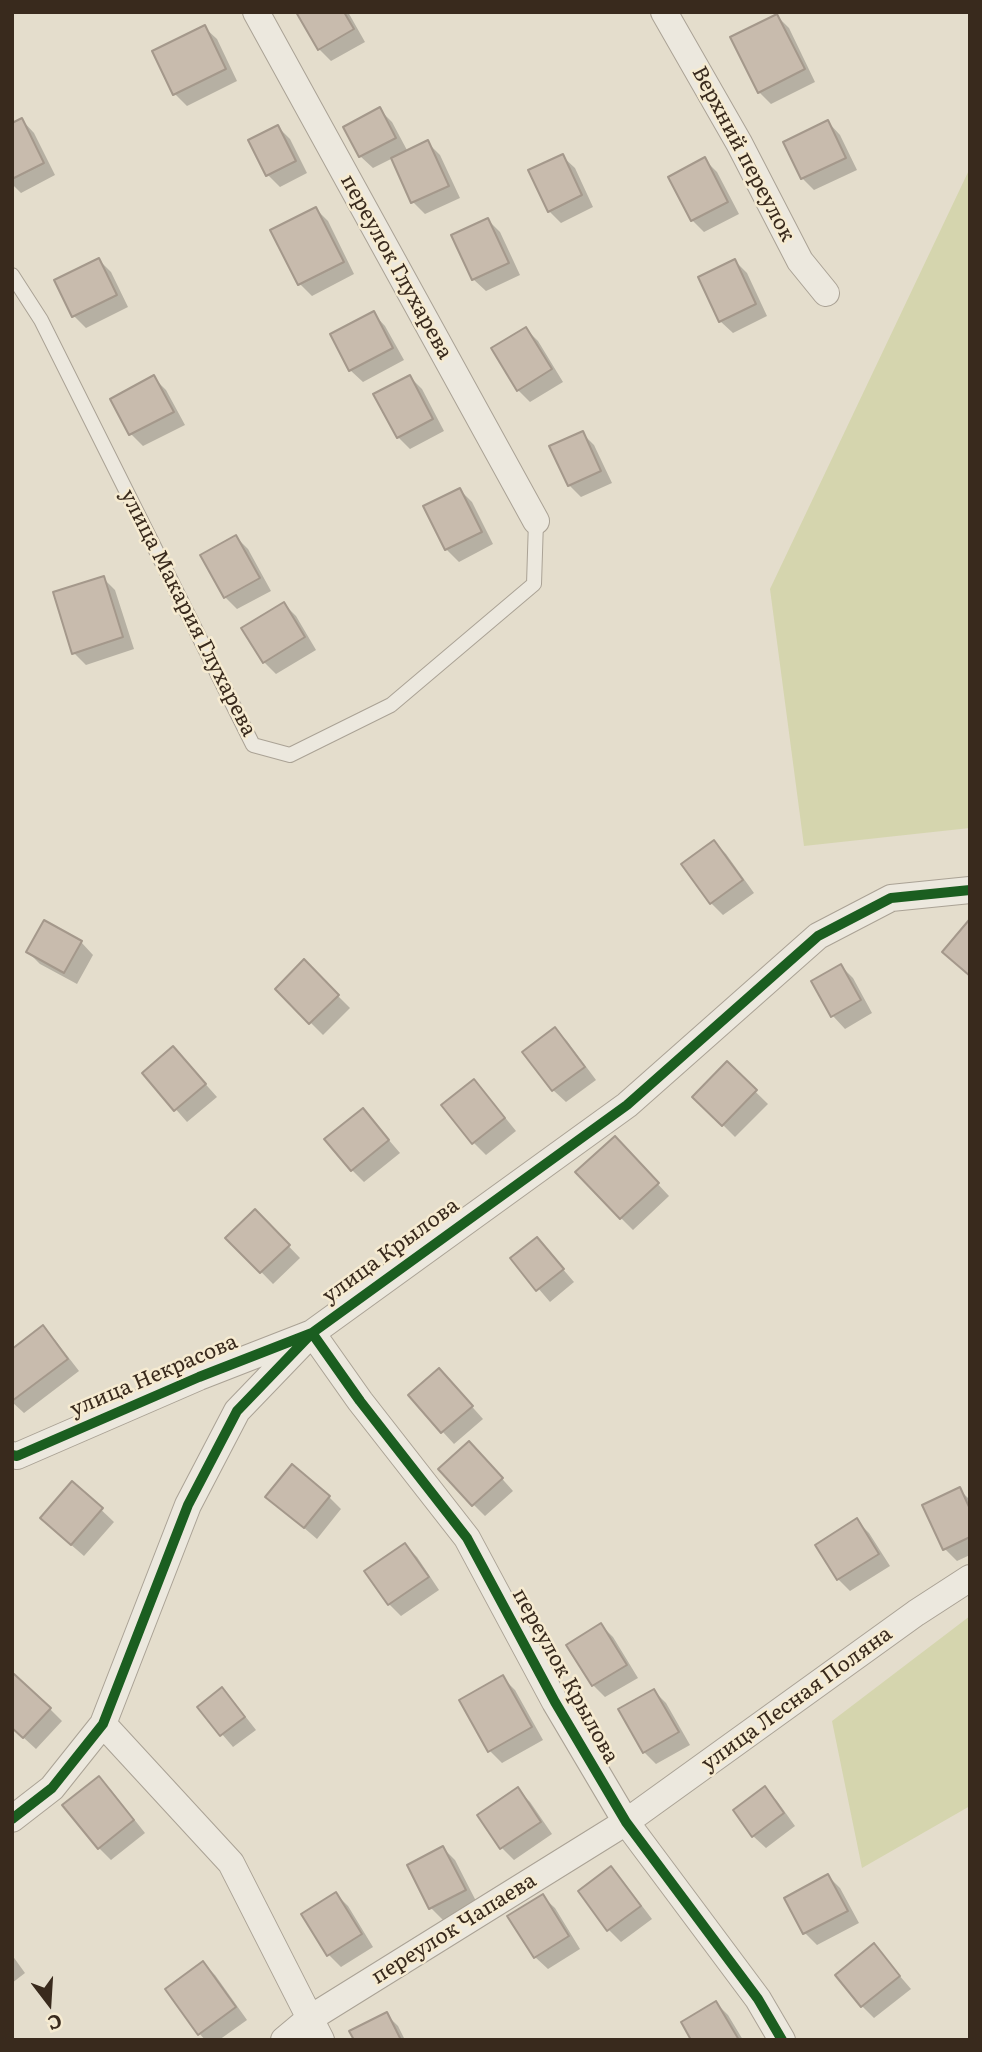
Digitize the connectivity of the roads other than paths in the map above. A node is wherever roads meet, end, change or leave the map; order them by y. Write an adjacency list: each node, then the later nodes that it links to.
1 (256, 12): 5 (street, переулок Глухарева)
2 (664, 12): 4 (street, Верхний переулок)
3 (12, 275): 5 (lane, улица Макария Глухарева)
4 (826, 293)
5 (536, 521)
6 (970, 890): 7 (street, улица Крылова)
7 (312, 1333): 8 (street, улица Некрасова); 10 (street, улица Крылова); 12 (street, переулок Крылова)
8 (12, 1455)
9 (970, 1578): 12 (street, улица Лесная Поляна)
10 (103, 1724): 11 (street, улица Крылова); 13 (street)
11 (12, 1819)
12 (626, 1822): 13 (street, переулок Чапаева); 15 (street, переулок Крылова)
13 (315, 2029): 14 (street, переулок Чапаева)
14 (284, 2040)
15 (782, 2040)

